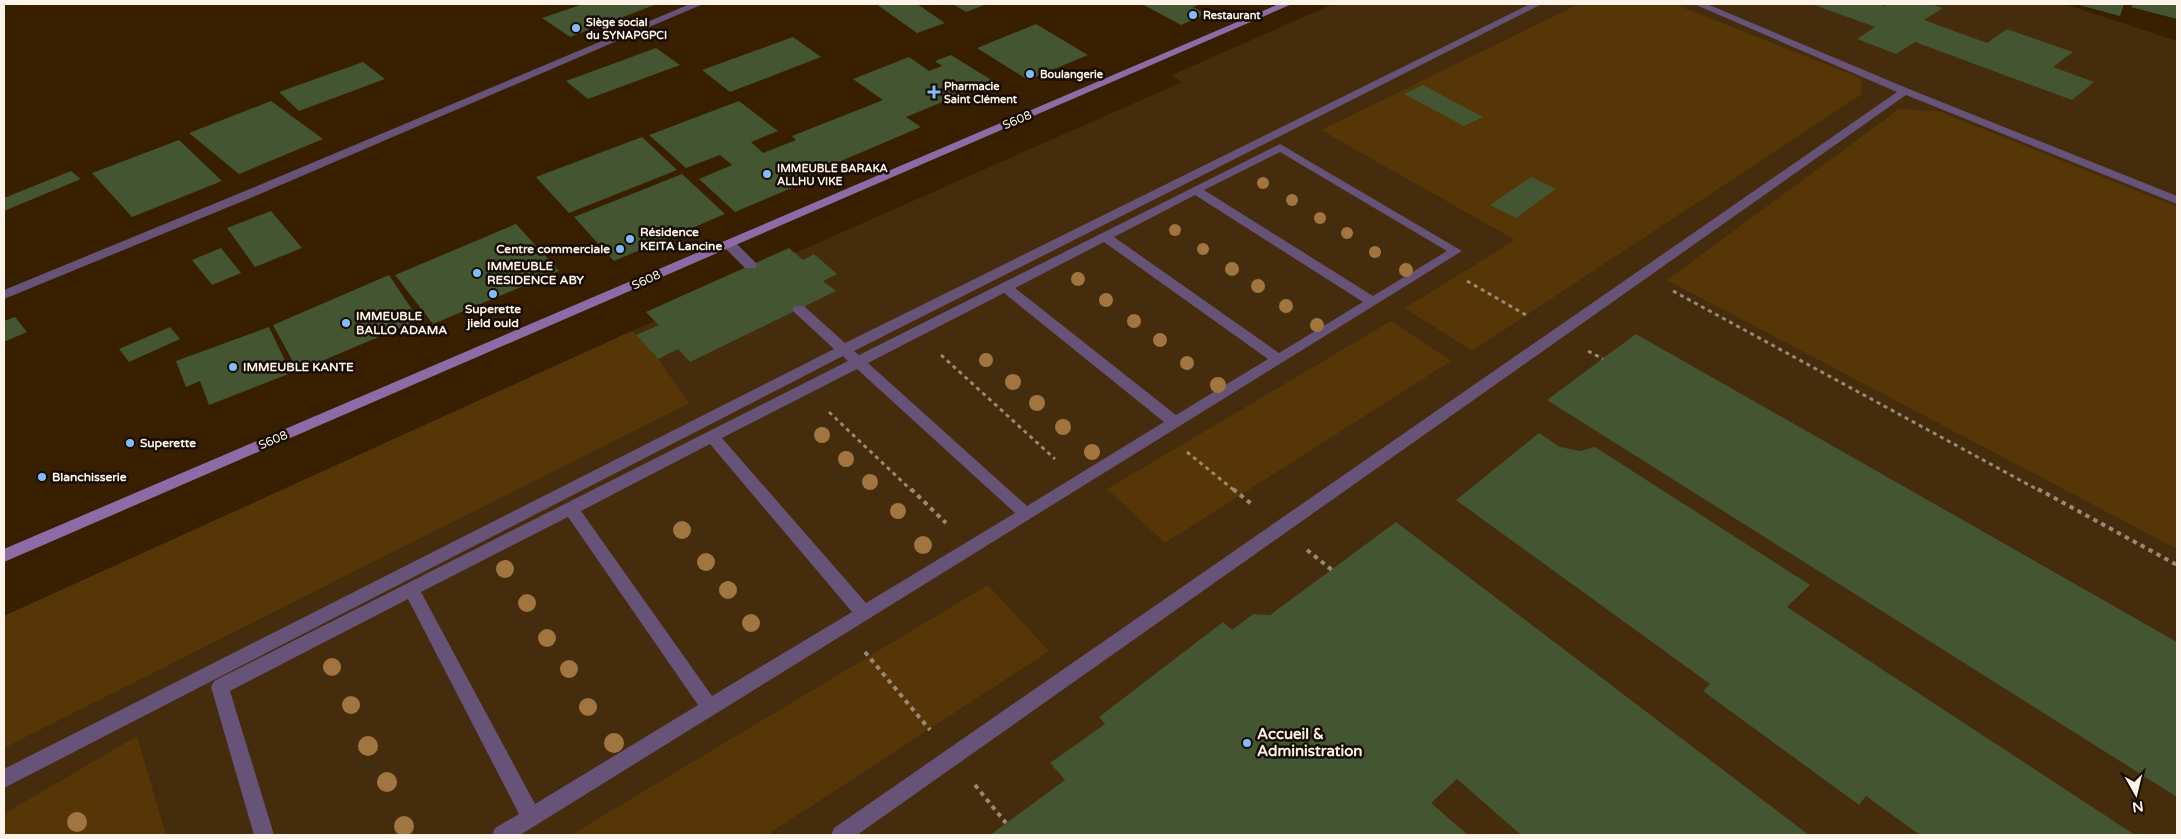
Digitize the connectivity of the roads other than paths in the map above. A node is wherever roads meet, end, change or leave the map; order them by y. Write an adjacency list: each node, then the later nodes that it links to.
1 (698, 4): 12 (street)
2 (1287, 4): 9 (street, S608)
3 (1537, 4): 15 (street)
4 (1699, 4): 5 (street)
5 (1905, 91): 7 (street); 30 (street)
6 (1195, 190): 8 (street); 13 (street); 13 (street)
7 (2177, 200)
8 (1104, 236): 11 (street); 16 (street)
9 (729, 244): 10 (street); 22 (street, S608)
10 (750, 265)
11 (1005, 287): 17 (street); 18 (street)
12 (4, 295)
13 (1372, 301): 16 (street)
14 (799, 310): 15 (street)
15 (843, 350): 17 (street); 26 (street)
16 (1278, 359): 18 (street)
17 (858, 362): 19 (street); 21 (street)
18 (1175, 423): 21 (street)
19 (710, 436): 20 (street); 24 (street)
20 (570, 508): 23 (street); 25 (street)
21 (1026, 514): 24 (street)
22 (4, 556)
23 (410, 589): 27 (street); 28 (street)
24 (864, 613): 25 (street)
25 (710, 708): 27 (street)
26 (4, 779)
27 (531, 817): 29 (street)
28 (264, 835)
29 (502, 835)
30 (841, 835)

